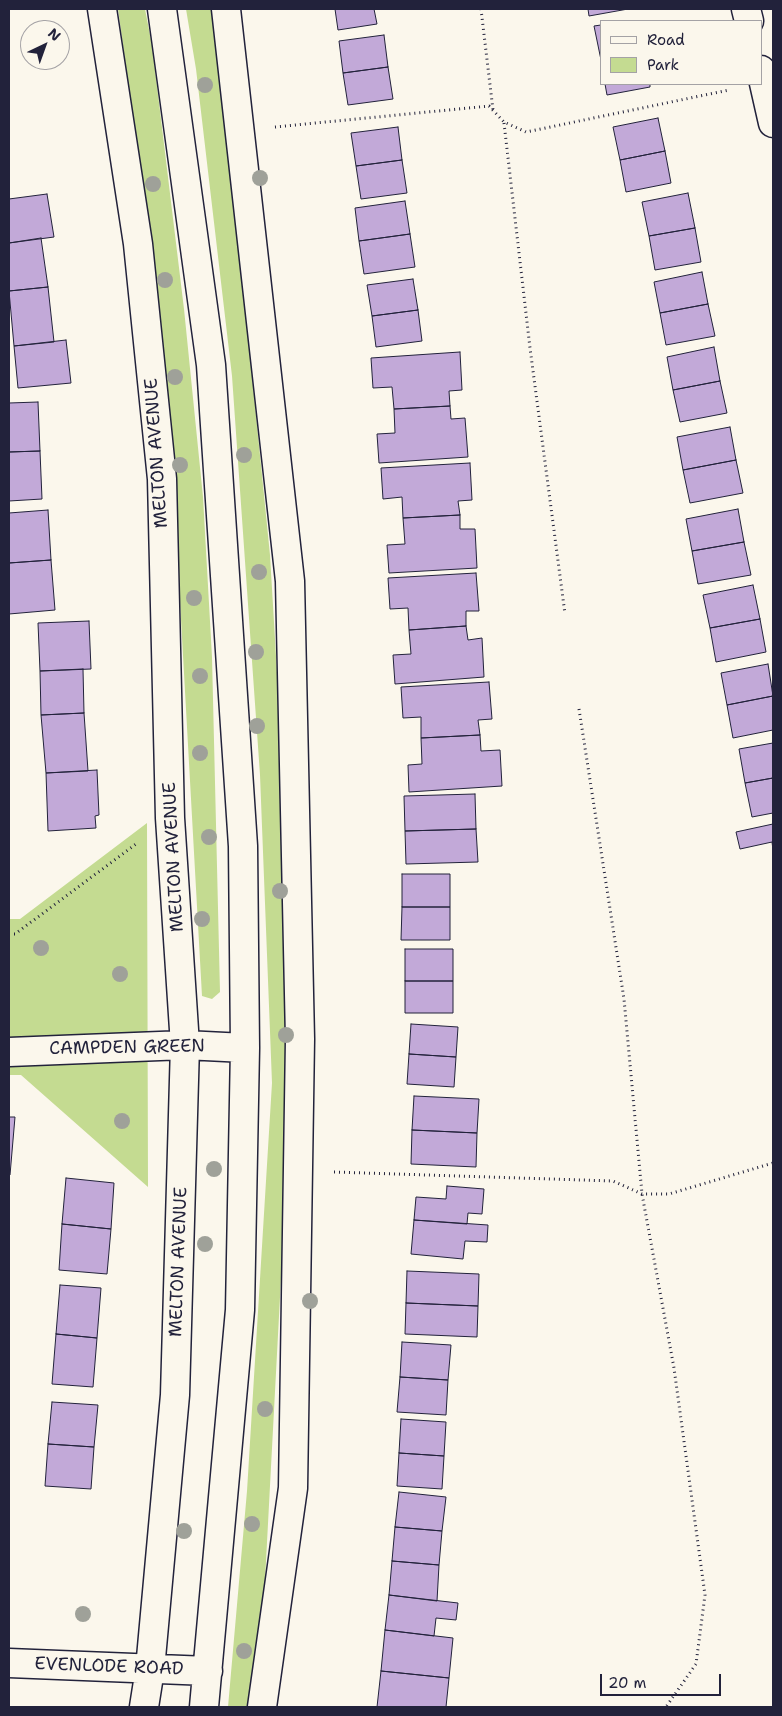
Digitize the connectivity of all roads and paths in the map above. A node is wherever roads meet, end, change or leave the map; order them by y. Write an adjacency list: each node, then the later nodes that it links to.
1 (102, 9): 13 (street, MELTON AVENUE)
2 (162, 9): 16 (street)
3 (226, 9): 10 (street)
4 (481, 9): 7 (path)
5 (762, 76): 9 (street)
6 (724, 85): 8 (path)
7 (493, 110): 8 (path); 10 (path)
8 (504, 122): 11 (path)
9 (773, 123)
10 (239, 131): 19 (street)
11 (565, 614)
12 (579, 709): 20 (path)
13 (170, 818): 14 (path); 15 (street, MELTON AVENUE)
14 (9, 934)
15 (185, 1045): 16 (street, CAMPDEN GREEN); 17 (street, CAMPDEN GREEN); 22 (street, MELTON AVENUE)
16 (246, 1048): 23 (street)
17 (9, 1052)
18 (773, 1163): 20 (path)
19 (298, 1171): 20 (path); 26 (street)
20 (642, 1194): 27 (path)
21 (9, 1663): 22 (street, EVENLODE ROAD)
22 (150, 1670): 23 (street, EVENLODE ROAD); 24 (street, MELTON AVENUE)
23 (208, 1671): 25 (street)
24 (144, 1707)
25 (204, 1707)
26 (262, 1707)
27 (666, 1707)

